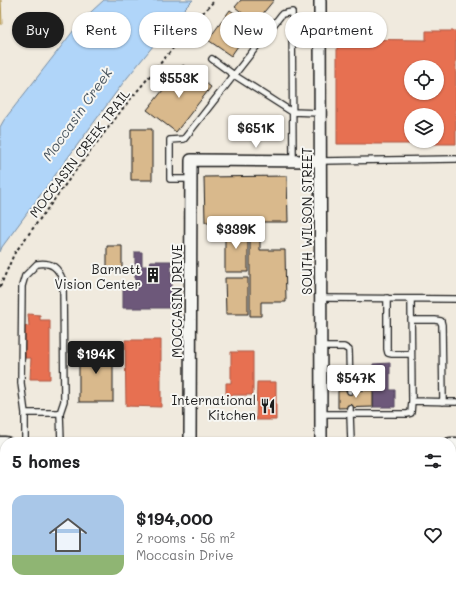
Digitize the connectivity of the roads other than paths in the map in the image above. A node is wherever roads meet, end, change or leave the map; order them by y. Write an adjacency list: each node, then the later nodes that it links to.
1 (320, 0): 5 (street, SOUTH WILSON STREET)
2 (212, 59): 3 (lane)
3 (234, 75): 4 (lane); 4 (lane); 9 (lane)
4 (292, 112): 5 (lane); 7 (lane)
5 (320, 113): 8 (street, SOUTH WILSON STREET)
6 (456, 159): 8 (lane)
7 (293, 161): 8 (street); 9 (street, MOCCASIN DRIVE)
8 (320, 161): 10 (street, SOUTH WILSON STREET)
9 (191, 179): 28 (street, MOCCASIN DRIVE)
10 (321, 298): 11 (lane); 15 (street, SOUTH WILSON STREET)
11 (387, 298): 12 (lane); 16 (lane)
12 (411, 298): 13 (lane); 14 (lane)
13 (456, 299)
14 (412, 320): 16 (lane); 19 (lane)
15 (321, 347): 17 (lane); 24 (street, SOUTH WILSON STREET)
16 (412, 354): 18 (lane)
17 (350, 390)
18 (412, 401): 19 (lane); 25 (lane)
19 (443, 402): 20 (lane)
20 (456, 402)
21 (350, 408): 25 (lane)
22 (26, 413): 23 (lane); 23 (lane); 26 (lane)
23 (60, 413): 27 (lane)
24 (321, 414): 25 (lane); 29 (street, SOUTH WILSON STREET)
25 (350, 414): 30 (lane)
26 (26, 437)
27 (61, 437)
28 (190, 437)
29 (321, 437)
30 (350, 437)

